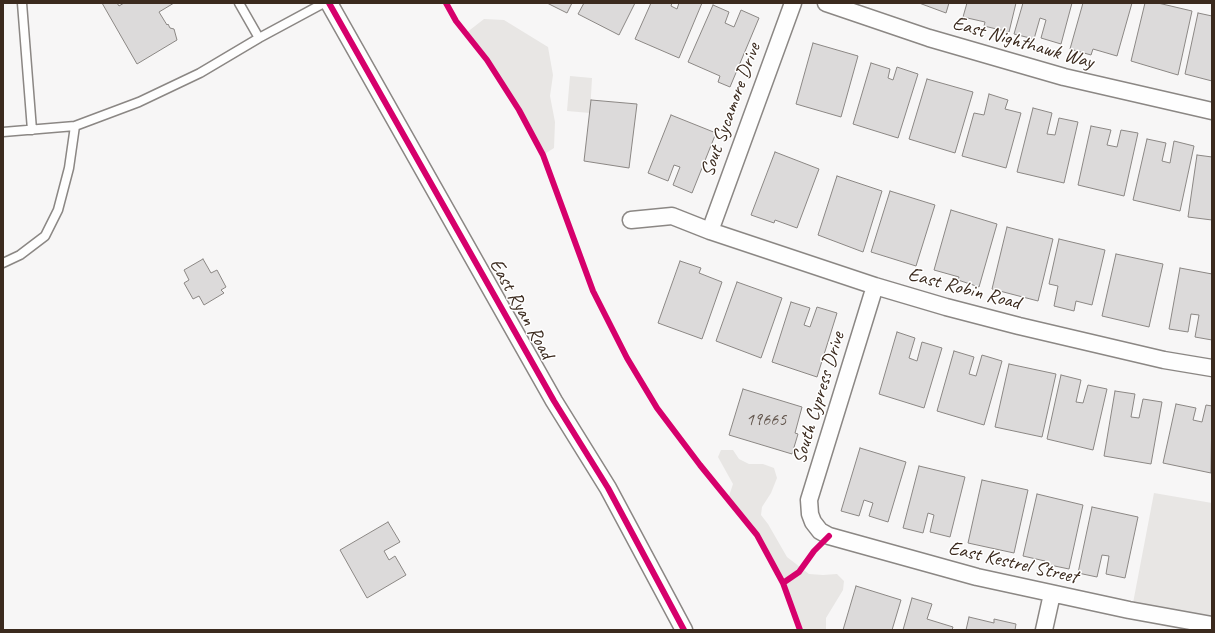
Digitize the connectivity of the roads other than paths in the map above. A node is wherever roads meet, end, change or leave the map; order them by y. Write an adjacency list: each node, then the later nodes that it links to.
1 (22, 3): 10 (lane)
2 (239, 3): 7 (lane)
3 (324, 3): 7 (lane)
4 (329, 3): 20 (street, East Ryan Road)
5 (793, 3): 13 (street, Sout Sycamore Drive)
6 (826, 3): 8 (street, East Nighthawk Way)
7 (260, 38): 9 (lane)
8 (1212, 111)
9 (75, 126): 10 (lane); 14 (lane)
10 (32, 130): 11 (lane)
11 (3, 132)
12 (631, 220): 13 (street, East Robin Road)
13 (710, 231): 15 (street, East Robin Road)
14 (3, 263)
15 (875, 286): 16 (street, East Robin Road); 17 (street, South Cypress Drive)
16 (1212, 368)
17 (813, 522): 18 (street, East Kestrel Street)
18 (1052, 594): 19 (street, East Kestrel Street); 21 (street)
19 (1212, 625)
20 (684, 630)
21 (1044, 630)

